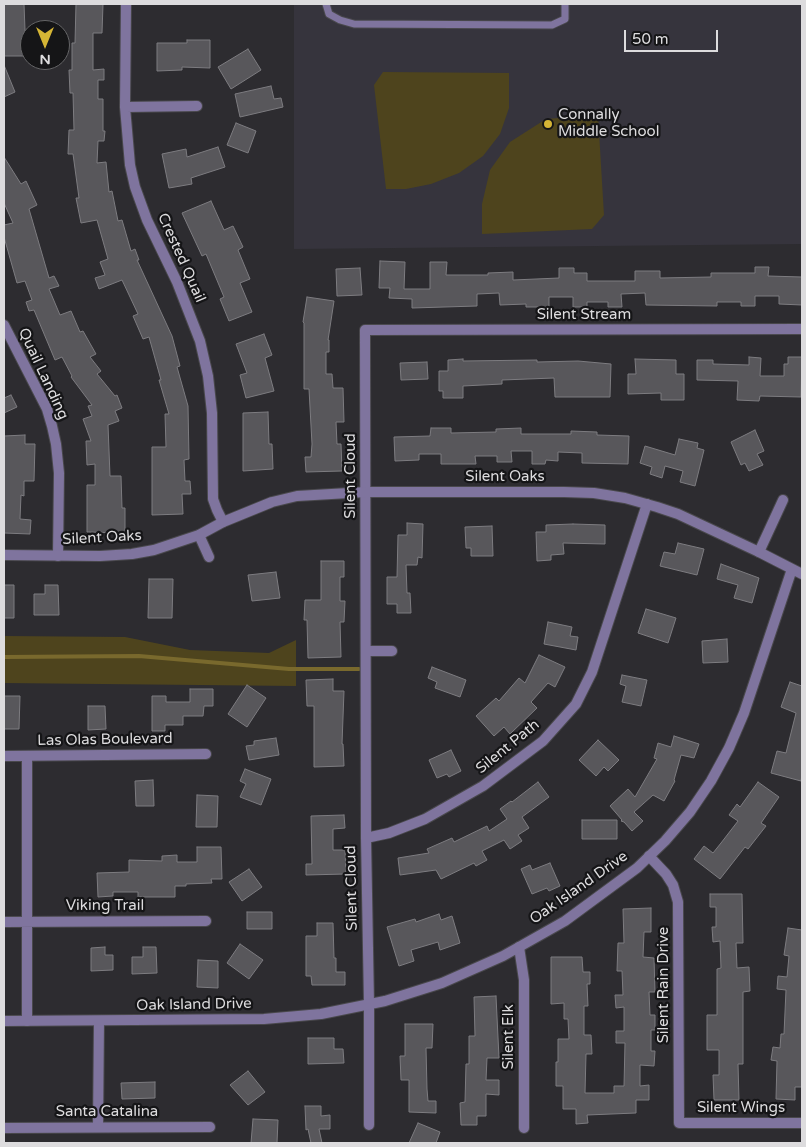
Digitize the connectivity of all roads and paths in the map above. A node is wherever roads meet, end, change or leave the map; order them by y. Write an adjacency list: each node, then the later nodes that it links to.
1 (126, 4): 5 (street, Crested Quail)
2 (326, 4): 3 (lane)
3 (565, 4)
4 (197, 106): 5 (street)
5 (125, 107): 12 (street, Crested Quail)
6 (4, 325): 16 (street, Quail Landing)
7 (802, 329): 8 (street, Silent Stream)
8 (365, 330): 9 (street, Silent Cloud)
9 (366, 492): 11 (street, Silent Oaks); 12 (street, Silent Oaks); 20 (street, Silent Cloud)
10 (782, 500): 14 (street)
11 (647, 504): 14 (street, Silent Oaks); 25 (street, Silent Path)
12 (223, 522): 13 (street, Silent Oaks)
13 (199, 534): 16 (street, Silent Oaks); 17 (street)
14 (758, 552): 18 (street, Silent Oaks)
15 (4, 555): 16 (street, Silent Oaks)
16 (58, 556)
17 (209, 557)
18 (792, 569): 19 (street, Silent Oaks); 26 (street, Oak Island Drive)
19 (802, 574)
20 (366, 651): 21 (street); 25 (street, Silent Cloud)
21 (392, 651)
22 (206, 754): 24 (street, Las Olas Boulevard)
23 (4, 756): 24 (street, Las Olas Boulevard)
24 (27, 756): 27 (street)
25 (366, 838): 31 (street, Silent Cloud)
26 (649, 856): 30 (street, Oak Island Drive); 35 (street, Silent Rain Drive)
27 (26, 921): 28 (street, Viking Trail); 29 (street, Viking Trail); 33 (street)
28 (206, 921)
29 (4, 922)
30 (519, 947): 31 (street, Oak Island Drive); 41 (street, Silent Elk)
31 (369, 1004): 34 (street, Oak Island Drive); 37 (street, Silent Cloud)
32 (4, 1021): 33 (street, Oak Island Drive)
33 (26, 1021): 34 (street, Oak Island Drive)
34 (98, 1021): 38 (street)
35 (679, 1123): 36 (street, Silent Wings)
36 (802, 1123)
37 (369, 1125)
38 (98, 1127): 39 (street, Santa Catalina); 40 (street, Santa Catalina)
39 (210, 1127)
40 (4, 1128)
41 (524, 1128)

